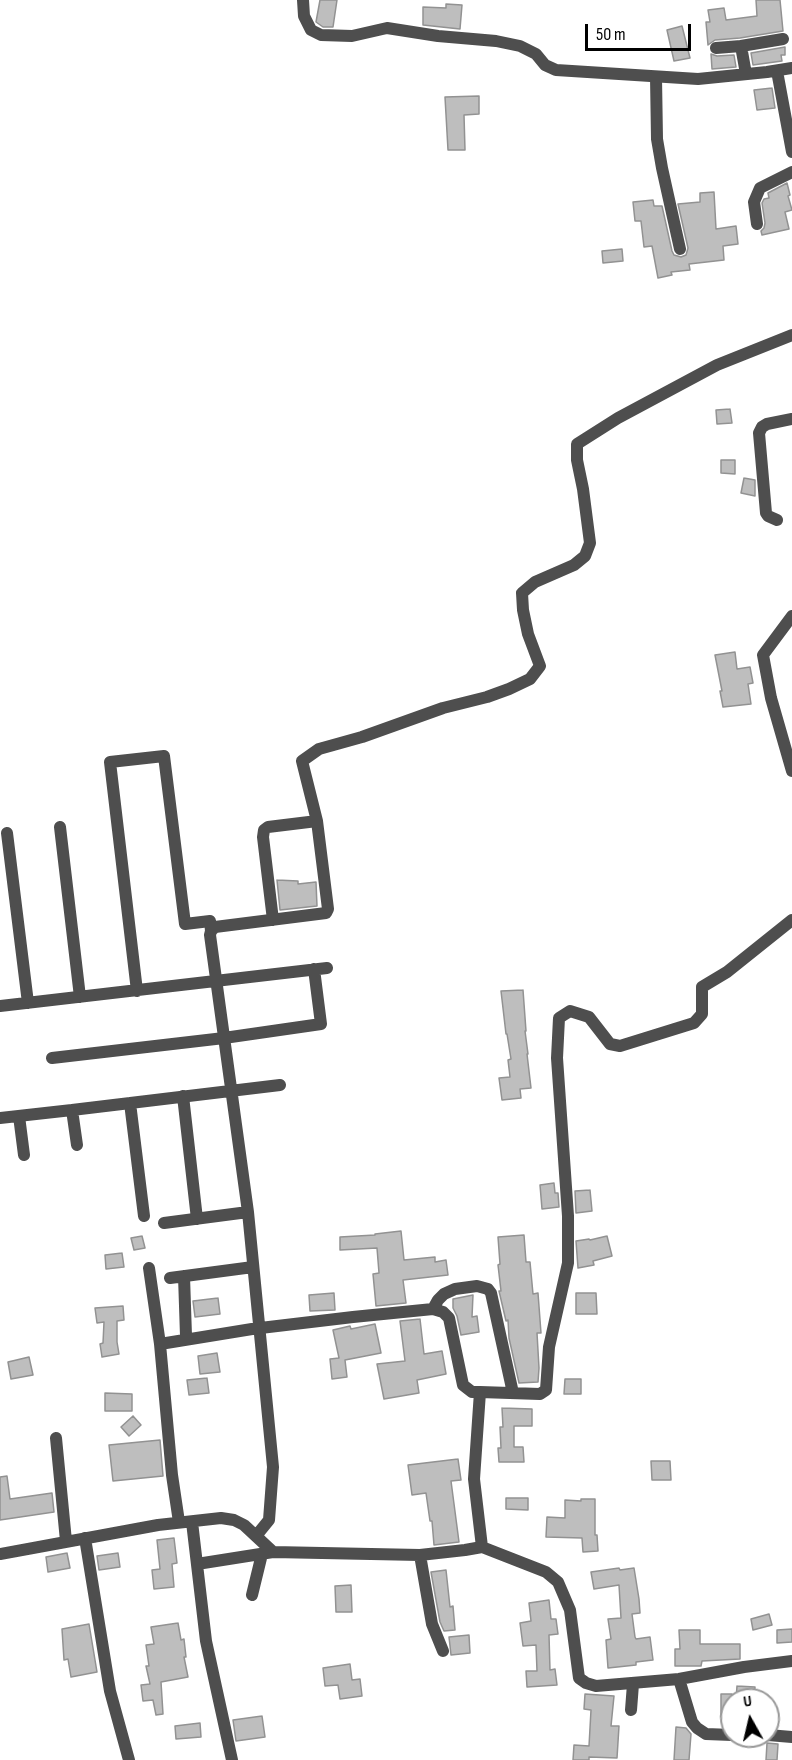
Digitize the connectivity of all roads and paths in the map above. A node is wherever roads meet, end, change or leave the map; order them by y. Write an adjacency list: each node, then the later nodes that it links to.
1 (303, 0): 8 (street)
2 (783, 39): 3 (street)
3 (741, 46): 4 (street); 7 (street)
4 (716, 48)
5 (792, 68): 6 (street)
6 (777, 71): 7 (street); 9 (street)
7 (746, 74): 8 (street)
8 (656, 77): 12 (street)
9 (792, 152)
10 (792, 172): 11 (street)
11 (757, 224)
12 (680, 249)
13 (792, 335): 18 (street)
14 (792, 419): 15 (street)
15 (777, 520)
16 (792, 616): 17 (street)
17 (792, 771)
18 (317, 821): 21 (street); 21 (street)
19 (60, 827): 28 (street)
20 (7, 833): 29 (street)
21 (273, 920): 23 (street)
22 (792, 920): 55 (street)
23 (211, 931): 26 (street); 27 (street)
24 (327, 968): 25 (street)
25 (314, 969): 26 (street); 31 (street)
26 (217, 982): 27 (street); 31 (street)
27 (137, 991): 28 (street)
28 (80, 997): 29 (street)
29 (28, 1003): 30 (street)
30 (0, 1006)
31 (224, 1038): 32 (street); 34 (street)
32 (52, 1059)
33 (280, 1085): 34 (street)
34 (232, 1090): 35 (street); 42 (street)
35 (183, 1096): 36 (street); 44 (street)
36 (130, 1103): 37 (street); 43 (street)
37 (72, 1110): 38 (street); 40 (street)
38 (19, 1116): 39 (street); 41 (street)
39 (0, 1118)
40 (76, 1145)
41 (24, 1155)
42 (248, 1212): 44 (street); 46 (street)
43 (144, 1216)
44 (197, 1219): 45 (street)
45 (164, 1223)
46 (253, 1267): 48 (street); 51 (street)
47 (149, 1268): 53 (street)
48 (184, 1276): 49 (street); 52 (street)
49 (170, 1278)
50 (433, 1309): 51 (street); 54 (street); 55 (street)
51 (260, 1329): 53 (street); 58 (street)
52 (186, 1336)
53 (160, 1344): 57 (street)
54 (480, 1392): 55 (street); 61 (street)
55 (513, 1393)
56 (56, 1438): 60 (street)
57 (186, 1522): 58 (street); 59 (street); 65 (street)
58 (256, 1536): 62 (street)
59 (85, 1538): 60 (street); 73 (street)
60 (66, 1541): 63 (street)
61 (482, 1547): 64 (street); 70 (street)
62 (268, 1553): 64 (street); 65 (street); 66 (street)
63 (0, 1554)
64 (420, 1555): 67 (street)
65 (197, 1564): 74 (street)
66 (252, 1595)
67 (443, 1652)
68 (792, 1661): 69 (street)
69 (679, 1679): 70 (street); 72 (street)
70 (633, 1684): 71 (street)
71 (631, 1710)
72 (720, 1735)
73 (129, 1760)
74 (232, 1760)

